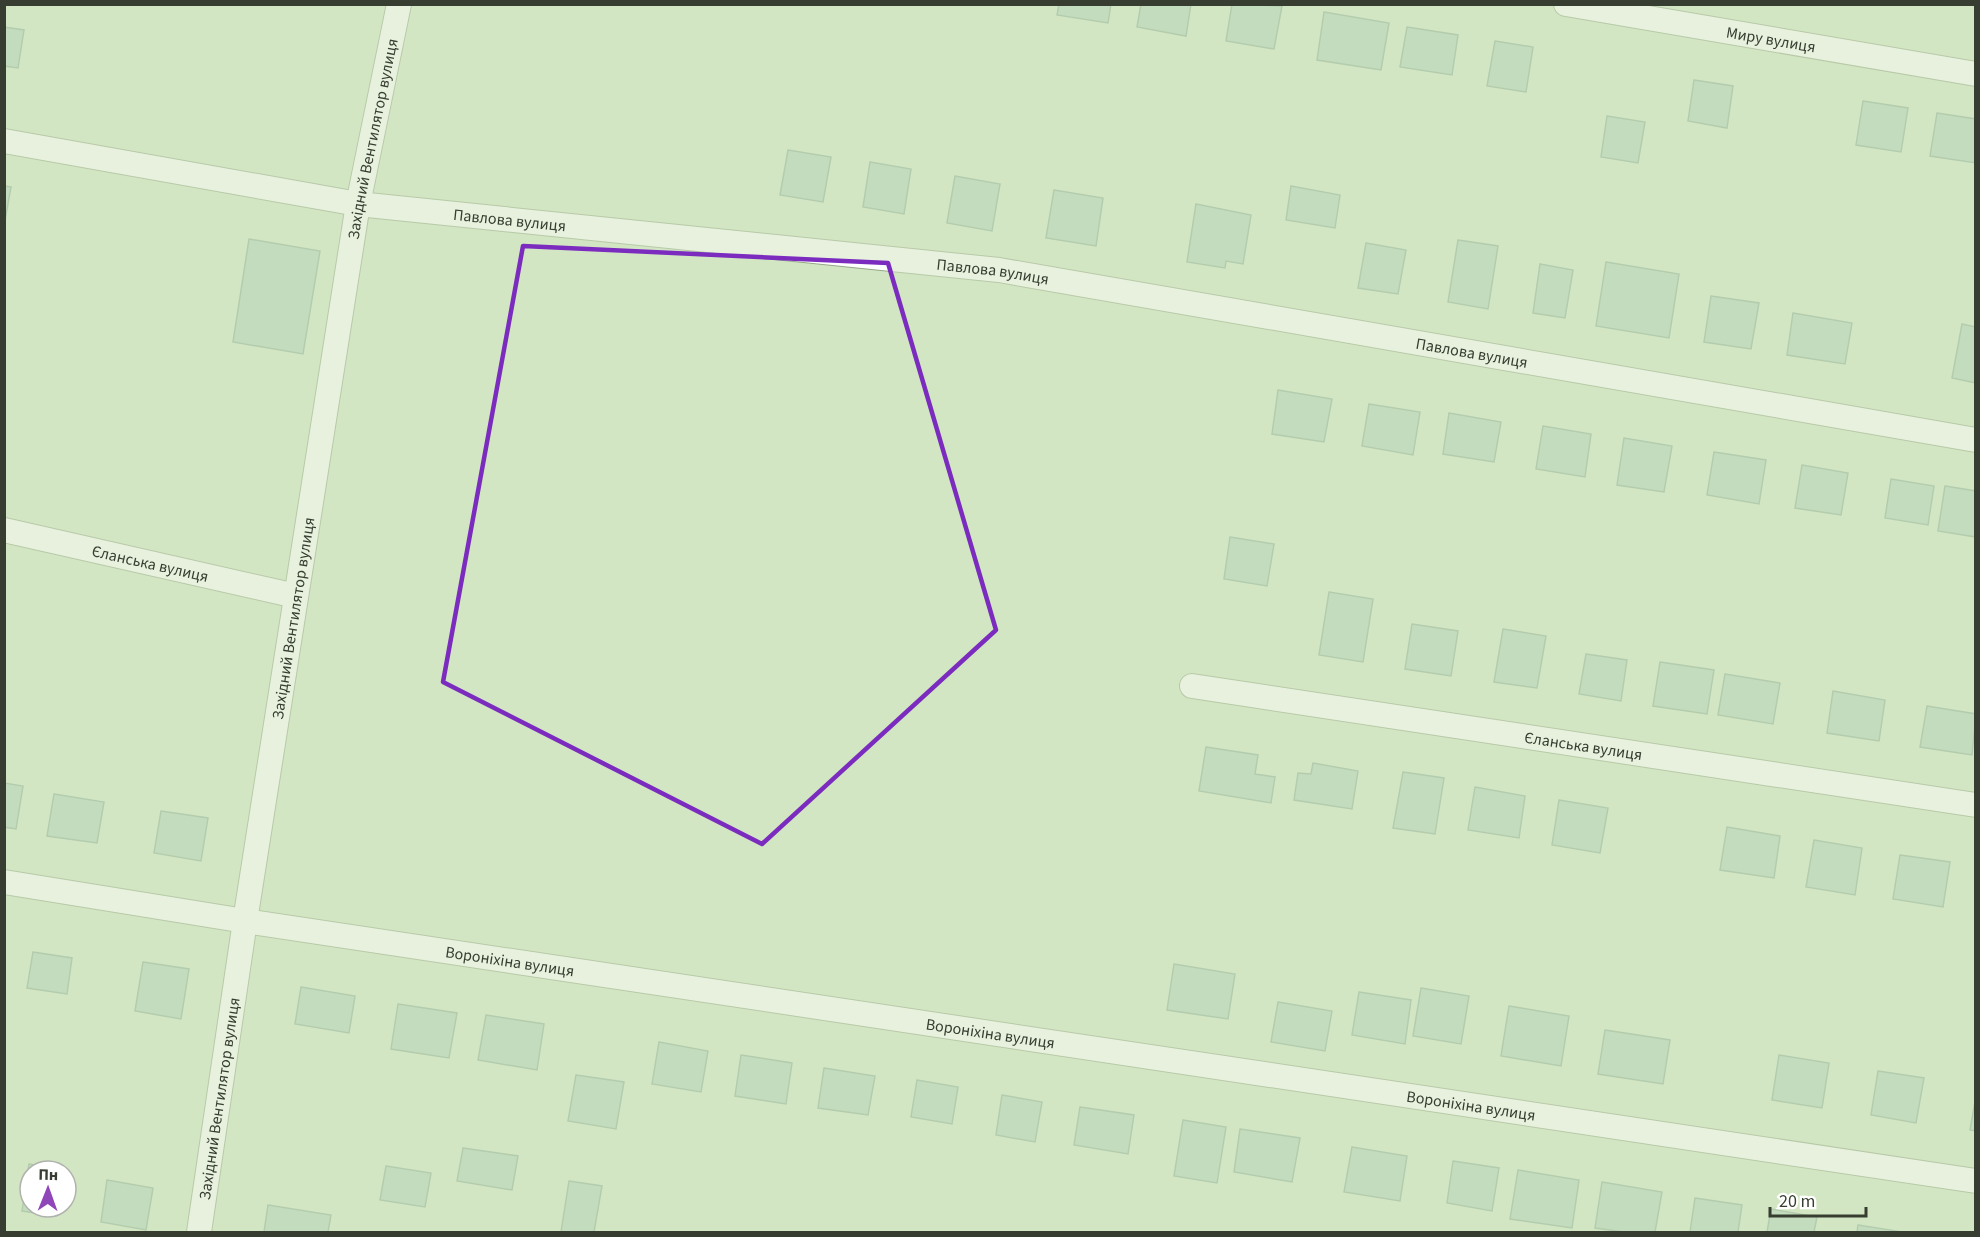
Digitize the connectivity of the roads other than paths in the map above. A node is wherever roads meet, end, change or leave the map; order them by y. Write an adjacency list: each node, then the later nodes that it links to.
1 (399, 4): 5 (street, Західний Вентилятор вулиця)
2 (1566, 4): 3 (street, Миру вулиця)
3 (1976, 74)
4 (4, 141): 5 (street, Павлова вулиця)
5 (358, 204): 6 (street, Павлова вулиця); 8 (street, Західний Вентилятор вулиця)
6 (1976, 440)
7 (4, 530): 8 (street, Єланська вулиця)
8 (296, 596): 12 (street, Західний Вентилятор вулиця)
9 (1192, 686): 10 (street, Єланська вулиця)
10 (1976, 805)
11 (4, 882): 12 (street, Вороніхіна вулиця)
12 (244, 921): 13 (street, Вороніхіна вулиця); 14 (street, Західний Вентилятор вулиця)
13 (1976, 1181)
14 (199, 1233)

